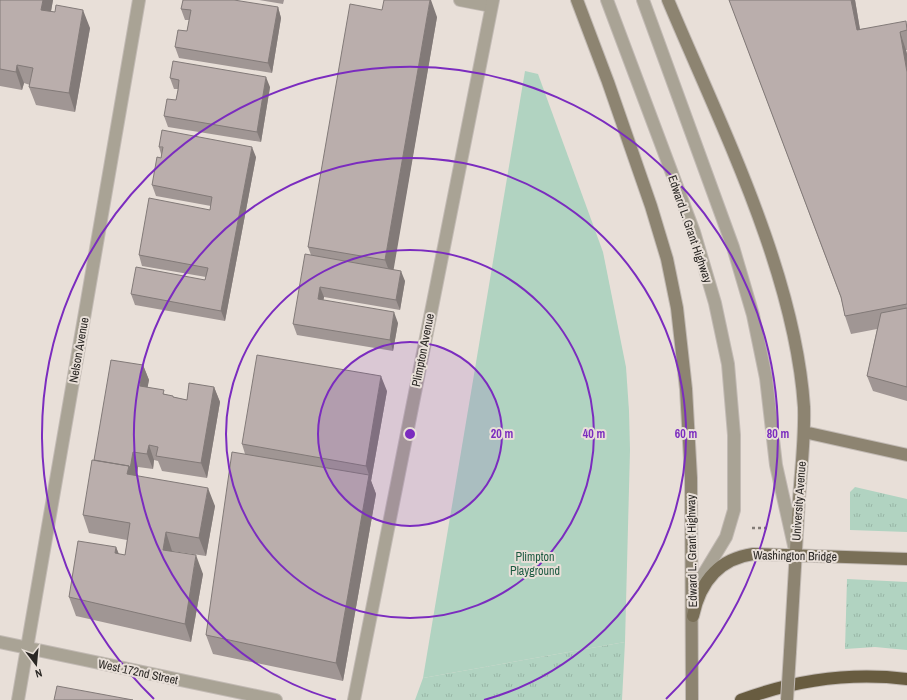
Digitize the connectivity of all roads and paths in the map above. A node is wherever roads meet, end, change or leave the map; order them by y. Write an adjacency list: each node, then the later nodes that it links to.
1 (139, 0): 14 (street, Nelson Avenue)
2 (460, 0): 7 (street)
3 (576, 0): 12 (main road, Edward L. Grant Highway)
4 (607, 0): 12 (street, Edward L. Grant Highway)
5 (643, 0): 10 (street)
6 (668, 0): 8 (main road)
7 (492, 3): 19 (street, Plimpton Avenue)
8 (804, 432): 9 (main road); 10 (main road, University Avenue)
9 (907, 455)
10 (796, 555): 11 (main road, Washington Bridge); 12 (main road, Washington Bridge); 21 (main road, University Avenue, bridge)
11 (907, 559)
12 (693, 616): 16 (main road)
13 (0, 642): 14 (street, West 172nd Street)
14 (27, 649): 17 (street, Nelson Avenue); 18 (street, West 172nd Street)
15 (907, 679): 20 (highway)
16 (692, 694)
17 (18, 700)
18 (276, 700)
19 (354, 700)
20 (741, 700)
21 (787, 700)

